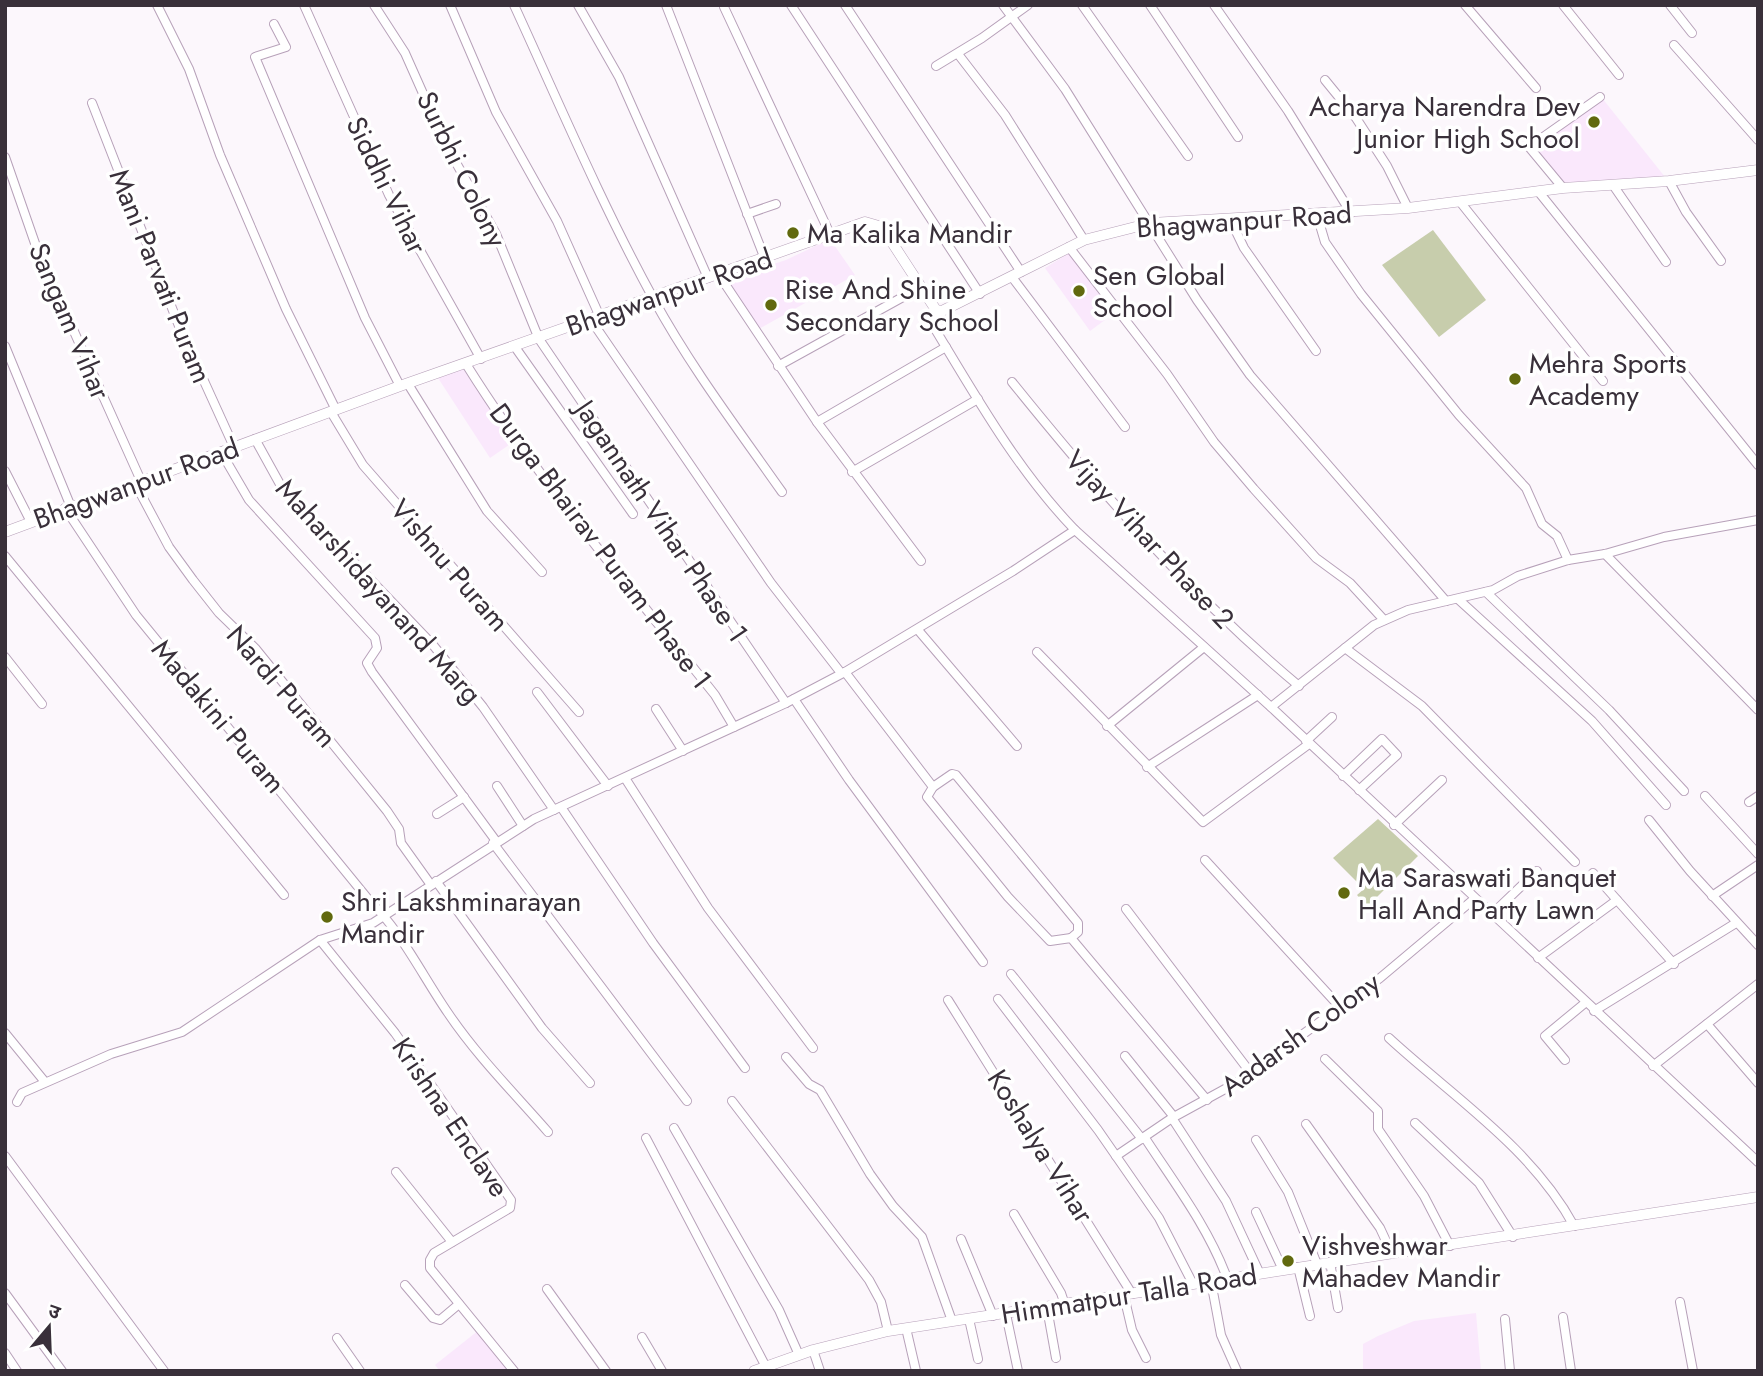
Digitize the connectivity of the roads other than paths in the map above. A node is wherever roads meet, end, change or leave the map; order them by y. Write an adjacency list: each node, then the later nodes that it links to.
1 (158, 5): 72 (street, Vishnu Puram)
2 (304, 5): 65 (street, Siddhi Vihar)
3 (374, 5): 60 (street, Surbhi Colony)
4 (450, 5): 59 (street)
5 (514, 5): 57 (street)
6 (578, 5): 54 (street)
7 (666, 5): 43 (street)
8 (791, 5): 56 (street)
9 (845, 5): 53 (street)
10 (1003, 5): 19 (street)
11 (1028, 5): 19 (street)
12 (1082, 5): 32 (street)
13 (1150, 5): 30 (street)
14 (1214, 5): 42 (street)
15 (1465, 5): 27 (street)
16 (1563, 5): 25 (street)
17 (1670, 5): 21 (street)
18 (724, 7): 47 (street)
19 (1012, 16): 23 (street); 46 (street)
20 (274, 24): 70 (street)
21 (1692, 33)
22 (1674, 45): 31 (street)
23 (958, 54): 24 (street); 48 (street)
24 (936, 66)
25 (1619, 75)
26 (1325, 80): 41 (street)
27 (1536, 88)
28 (1600, 97): 37 (street)
29 (92, 103): 76 (street, Mani Parvati Puram)
30 (1238, 137)
31 (1758, 140)
32 (1188, 156)
33 (5, 157): 81 (street, Sangam Vihar)
34 (1758, 170): 35 (street, Bhagwanpur Road)
35 (1670, 181): 36 (street, Bhagwanpur Road); 51 (street)
36 (1613, 185): 37 (street, Bhagwanpur Road); 52 (street)
37 (1563, 188): 38 (street, Bhagwanpur Road)
38 (1538, 191): 39 (street, Bhagwanpur Road); 78 (street)
39 (1461, 203): 41 (street, Bhagwanpur Road); 68 (street)
40 (776, 204): 43 (street)
41 (1408, 208): 42 (street, Bhagwanpur Road)
42 (1351, 213): 44 (street, Bhagwanpur Road)
43 (747, 214): 50 (street)
44 (1317, 215): 45 (street, Bhagwanpur Road); 91 (street)
45 (1230, 219): 46 (street, Bhagwanpur Road); 64 (street)
46 (1151, 223): 48 (street, Bhagwanpur Road); 96 (street)
47 (831, 234): 50 (street, Bhagwanpur Road); 55 (street, Bhagwanpur Road)
48 (1084, 240): 49 (street, Bhagwanpur Road)
49 (1069, 247): 53 (street, Bhagwanpur Road); 97 (street)
50 (765, 258): 54 (street, Bhagwanpur Road)
51 (1721, 261)
52 (1666, 262)
53 (1016, 275): 56 (street, Bhagwanpur Road); 74 (street)
54 (714, 277): 57 (street, Bhagwanpur Road); 67 (street)
55 (921, 287): 58 (street, Bhagwanpur Road); 67 (street)
56 (980, 294): 58 (street, Bhagwanpur Road)
57 (653, 297): 59 (street, Bhagwanpur Road); 82 (street)
58 (936, 310): 63 (street)
59 (595, 318): 60 (street, Bhagwanpur Road); 103 (street)
60 (539, 339): 62 (street, Bhagwanpur Road); 107 (street, Jagannath Vihar Phase 1)
61 (5, 346): 83 (street, Madakini Puram)
62 (515, 347): 65 (street, Bhagwanpur Road); 84 (street)
63 (946, 347): 71 (street); 73 (street)
64 (1316, 351)
65 (481, 359): 66 (street, Bhagwanpur Road)
66 (467, 364): 70 (street, Bhagwanpur Road); 115 (street, Durga Bhairav Puram Phase 1)
67 (778, 366): 73 (street)
68 (1602, 381)
69 (1012, 382): 104 (street, Vijay Vihar Phase 2)
70 (404, 385): 72 (street, Bhagwanpur Road); 93 (street)
71 (978, 399): 80 (street); 87 (street)
72 (333, 411): 75 (street, Bhagwanpur Road); 112 (street, Vishnu Puram)
73 (817, 422): 80 (street)
74 (1125, 427)
75 (255, 439): 76 (street, Bhagwanpur Road); 133 (street, Maharshidayanand Marg)
76 (234, 447): 77 (street, Bhagwanpur Road)
77 (221, 452): 81 (street, Bhagwanpur Road); 130 (street)
78 (1758, 465)
79 (5, 471): 86 (street)
80 (852, 472): 92 (street)
81 (139, 484): 83 (street, Bhagwanpur Road); 145 (street, Nardi Puram)
82 (782, 492)
83 (68, 507): 86 (street, Bhagwanpur Road); 152 (street, Madakini Puram)
84 (633, 514)
85 (1758, 520): 89 (street)
86 (31, 522): 88 (street, Bhagwanpur Road)
87 (1075, 530): 98 (street); 99 (street)
88 (5, 532)
89 (1605, 554): 91 (street); 111 (street)
90 (5, 556): 146 (street)
91 (1567, 560): 94 (street)
92 (921, 561)
93 (542, 572)
94 (1486, 592): 95 (street); 127 (street)
95 (1458, 599): 96 (street); 132 (street)
96 (1446, 601): 97 (street)
97 (1384, 620): 100 (street)
98 (918, 630): 103 (street); 117 (street)
99 (1204, 647): 106 (street); 114 (street)
100 (1345, 648): 104 (street); 141 (street)
101 (1037, 652): 114 (street)
102 (5, 657): 108 (street)
103 (843, 672): 107 (street); 125 (street)
104 (1299, 686): 109 (street)
105 (537, 692): 124 (street)
106 (1258, 695): 109 (street); 119 (street)
107 (790, 701): 115 (street); 158 (street, Jagannath Vihar Phase 1)
108 (42, 704)
109 (1271, 707): 116 (street)
110 (656, 709): 118 (street)
111 (1758, 710)
112 (579, 712)
113 (1332, 717): 116 (street)
114 (1107, 726): 119 (street)
115 (734, 727): 118 (street)
116 (1307, 742): 119 (street); 120 (street)
117 (1017, 746)
118 (683, 751): 121 (street)
119 (1147, 766)
120 (1343, 776): 126 (street); 126 (street)
121 (625, 778): 124 (street); 170 (street)
122 (1442, 780): 136 (street)
123 (497, 786): 137 (street)
124 (608, 786): 133 (street)
125 (933, 787): 154 (street); 154 (street)
126 (1359, 790): 136 (street)
127 (1684, 791)
128 (1705, 796): 139 (street)
129 (1758, 796): 131 (street)
130 (464, 797): 134 (street); 138 (street)
131 (1749, 802)
132 (1667, 805)
133 (558, 809): 137 (street); 176 (street, Maharshidayanand Marg)
134 (437, 814)
135 (1649, 820): 147 (street)
136 (1394, 825): 148 (street)
137 (523, 826): 138 (street)
138 (495, 842): 145 (street); 182 (street)
139 (1758, 854)
140 (1205, 860): 165 (street)
141 (1576, 862)
142 (1758, 865): 147 (street)
143 (1537, 871): 151 (street)
144 (1593, 873): 149 (street)
145 (433, 883): 152 (street); 179 (street, Nardi Puram)
146 (285, 895)
147 (1712, 896): 153 (street)
148 (1474, 899): 151 (street); 165 (street, Aadarsh Colony)
149 (1618, 900): 157 (street); 159 (street)
150 (1126, 909): 177 (street)
151 (1491, 915): 157 (street)
152 (385, 916): 155 (street); 189 (street, Madakini Puram)
153 (1736, 923): 156 (street); 159 (street)
154 (1071, 938): 181 (street)
155 (320, 940): 178 (street); 203 (street, Krishna Enclave)
156 (1758, 945)
157 (1538, 958): 164 (street)
158 (983, 962)
159 (1674, 964): 166 (street)
160 (1011, 974): 191 (street)
161 (1758, 984): 167 (street)
162 (998, 999): 194 (street)
163 (948, 1000): 217 (street, Koshalya Vihar)
164 (1585, 1003): 166 (street); 174 (street)
165 (1339, 1006): 177 (street, Aadarsh Colony)
166 (1594, 1011): 175 (street)
167 (1707, 1024): 175 (street); 180 (street)
168 (5, 1033): 178 (street)
169 (1389, 1038): 200 (street)
170 (813, 1048)
171 (1125, 1056): 185 (street)
172 (786, 1057): 229 (street)
173 (1325, 1059): 204 (street)
174 (1565, 1060)
175 (1653, 1066): 195 (street)
176 (745, 1068)
177 (1250, 1072): 181 (street, Aadarsh Colony)
178 (45, 1082): 184 (street)
179 (590, 1083)
180 (1758, 1083)
181 (1207, 1100): 185 (street, Aadarsh Colony)
182 (687, 1101)
183 (732, 1101): 231 (street)
184 (17, 1102)
185 (1173, 1117): 191 (street, Aadarsh Colony); 210 (street)
186 (1415, 1123): 201 (street)
187 (1306, 1124): 205 (street)
188 (674, 1128): 236 (street)
189 (548, 1132)
190 (646, 1138): 240 (street)
191 (1143, 1138): 194 (street, Aadarsh Colony); 211 (street)
192 (1256, 1140): 207 (street)
193 (5, 1156): 243 (street)
194 (1116, 1156): 213 (street)
195 (1758, 1162)
196 (396, 1172): 203 (street)
197 (1758, 1197): 200 (street, Himmatpur Talla Road)
198 (1256, 1212): 209 (street)
199 (1014, 1214): 220 (street)
200 (1574, 1226): 201 (street, Himmatpur Talla Road)
201 (1513, 1237): 204 (street, Himmatpur Talla Road)
202 (961, 1239): 224 (street)
203 (453, 1242): 219 (street, Krishna Enclave)
204 (1450, 1246): 205 (street, Himmatpur Talla Road)
205 (1392, 1254): 206 (street, Himmatpur Talla Road)
206 (1330, 1262): 207 (street, Himmatpur Talla Road); 222 (street)
207 (1317, 1264): 208 (street, Himmatpur Talla Road)
208 (1298, 1267): 209 (street, Himmatpur Talla Road); 225 (street)
209 (1283, 1270): 210 (street, Himmatpur Talla Road)
210 (1260, 1274): 211 (street, Himmatpur Talla Road)
211 (1227, 1278): 212 (street, Himmatpur Talla Road)
212 (1211, 1281): 213 (street, Himmatpur Talla Road); 252 (street)
213 (1193, 1284): 217 (street, Himmatpur Talla Road)
214 (405, 1285): 219 (street)
215 (547, 1289): 246 (street)
216 (5, 1293): 242 (street)
217 (1128, 1295): 220 (street, Himmatpur Talla Road); 238 (street, Koshalya Vihar)
218 (1679, 1302): 255 (street)
219 (459, 1304): 245 (street, Krishna Enclave)
220 (1065, 1306): 221 (street, Himmatpur Talla Road)
221 (1047, 1308): 223 (street, Himmatpur Talla Road); 237 (street)
222 (1338, 1308)
223 (1006, 1314): 224 (street, Himmatpur Talla Road); 251 (street)
224 (993, 1316): 227 (street, Himmatpur Talla Road)
225 (1310, 1316)
226 (1563, 1317): 254 (street)
227 (969, 1319): 229 (street, Himmatpur Talla Road); 239 (street)
228 (1505, 1319): 253 (street)
229 (953, 1321): 230 (street, Himmatpur Talla Road)
230 (906, 1328): 231 (street, Himmatpur Talla Road); 250 (street)
231 (888, 1331): 234 (street, Himmatpur Talla Road)
232 (337, 1338): 244 (street)
233 (642, 1338): 247 (street)
234 (813, 1350): 236 (street, Himmatpur Talla Road); 249 (street)
235 (5, 1353): 241 (street)
236 (799, 1355): 240 (street, Himmatpur Talla Road)
237 (1056, 1358)
238 (1146, 1358)
239 (978, 1359)
240 (766, 1367): 248 (street, Himmatpur Talla Road)
241 (17, 1371)
242 (62, 1371)
243 (164, 1371)
244 (360, 1371)
245 (514, 1371)
246 (606, 1371)
247 (662, 1371)
248 (754, 1371)
249 (820, 1371)
250 (916, 1371)
251 (1018, 1371)
252 (1237, 1371)
253 (1510, 1371)
254 (1571, 1371)
255 (1693, 1371)

